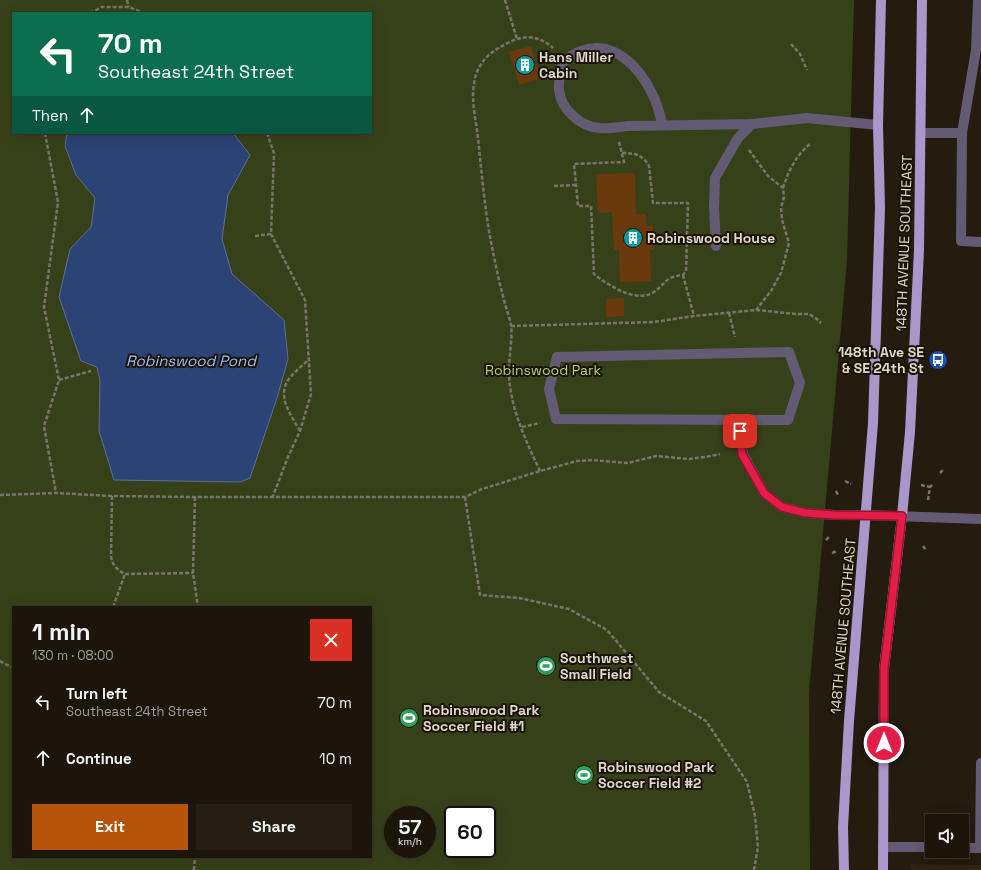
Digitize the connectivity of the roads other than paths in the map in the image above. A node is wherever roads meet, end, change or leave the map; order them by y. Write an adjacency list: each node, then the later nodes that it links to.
1 (881, 0): 6 (main road, 148TH AVENUE SOUTHEAST)
2 (922, 0): 7 (main road, 148TH AVENUE SOUTHEAST)
3 (978, 0): 8 (street)
4 (752, 124): 5 (street); 6 (street); 10 (street)
5 (662, 125): 5 (street)
6 (878, 125): 12 (main road, 148TH AVENUE SOUTHEAST)
7 (921, 133): 8 (street); 13 (main road, 148TH AVENUE SOUTHEAST)
8 (962, 133): 9 (street)
9 (981, 242)
10 (716, 246)
11 (738, 420): 11 (street); 12 (street)
12 (866, 515): 13 (street); 19 (main road, 148TH AVENUE SOUTHEAST)
13 (902, 516): 14 (street); 16 (main road, 148TH AVENUE SOUTHEAST)
14 (981, 518)
15 (981, 763): 18 (street)
16 (883, 847): 17 (street); 20 (main road, 148TH AVENUE SOUTHEAST)
17 (925, 847)
18 (969, 848)
19 (844, 870)
20 (883, 870)

